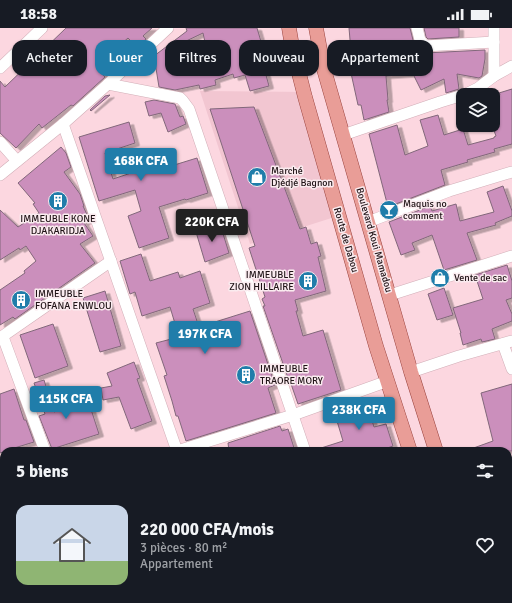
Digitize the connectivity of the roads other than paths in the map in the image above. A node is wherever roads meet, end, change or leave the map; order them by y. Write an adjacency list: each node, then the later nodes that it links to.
1 (42, 28): 9 (street)
2 (168, 28): 11 (street)
3 (289, 28): 28 (main road, Route de Dabou)
4 (316, 28): 15 (main road, Boulevard Koui Mamadou)
5 (417, 28): 7 (street)
6 (494, 28): 7 (street)
7 (494, 42): 10 (street)
8 (512, 66): 10 (street)
9 (0, 68)
10 (494, 76): 12 (street)
11 (108, 84): 14 (street); 29 (street)
12 (478, 88)
13 (456, 97): 15 (street)
14 (63, 124): 17 (street); 22 (street)
15 (344, 135): 20 (main road, Boulevard Koui Mamadou)
16 (0, 142): 17 (street)
17 (17, 161): 19 (street)
18 (512, 172): 20 (street)
19 (0, 175)
20 (368, 222): 23 (main road, Boulevard Koui Mamadou)
21 (512, 256): 23 (street)
22 (111, 261): 24 (street); 31 (street)
23 (390, 295): 27 (main road, Boulevard Koui Mamadou)
24 (1, 338): 30 (street)
25 (507, 342): 26 (street); 27 (street)
26 (512, 370)
27 (411, 372): 35 (main road, Boulevard Koui Mamadou)
28 (388, 381): 29 (street); 34 (main road, Route de Dabou)
29 (293, 415): 32 (street); 33 (street)
30 (43, 447)
31 (176, 447)
32 (190, 447)
33 (304, 447)
34 (409, 447)
35 (435, 447)

